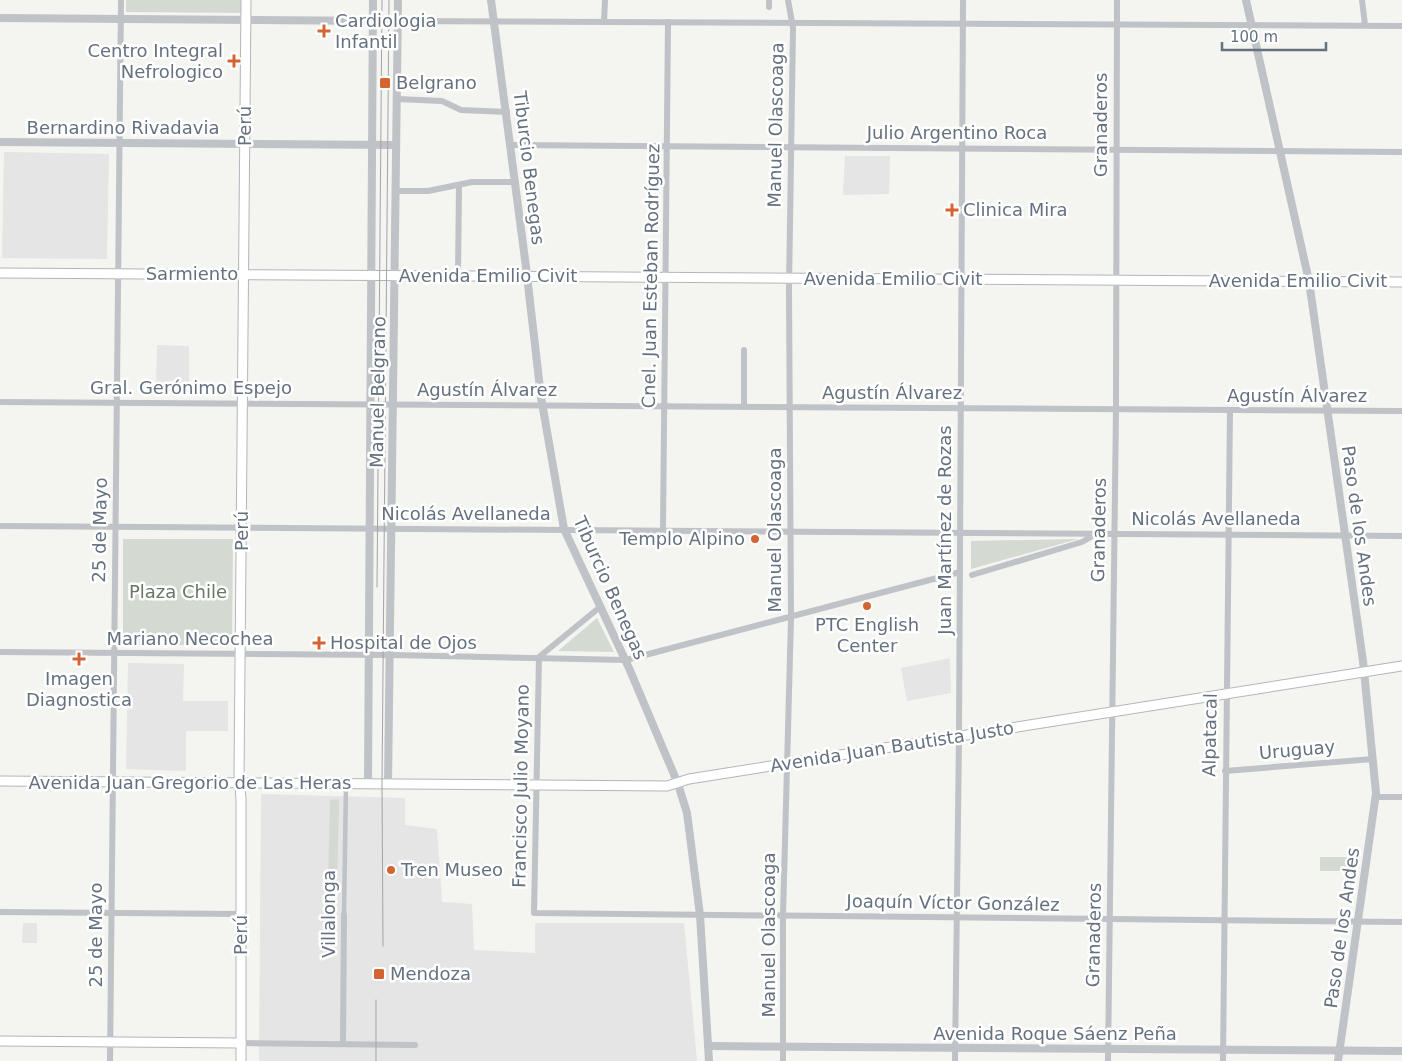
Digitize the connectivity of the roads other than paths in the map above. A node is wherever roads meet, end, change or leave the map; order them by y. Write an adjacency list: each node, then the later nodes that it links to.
1 (121, 0): 13 (street, 25 de Mayo)
2 (246, 0): 14 (main road, Perú)
3 (373, 0): 15 (street, Manuel Belgrano)
4 (398, 0): 17 (street, Manuel Belgrano)
5 (491, 0): 18 (street, Tiburcio Benegas)
6 (605, 0): 19 (street)
7 (788, 0): 21 (street, Manuel Olascoaga)
8 (963, 0): 22 (street, Juan Martínez de Rozas)
9 (1116, 0): 23 (street, Granaderos)
10 (1246, 0): 24 (street, Paso de los Andes)
11 (1362, 0): 25 (street)
12 (0, 18): 13 (street)
13 (121, 19): 14 (street); 30 (street, 25 de Mayo)
14 (246, 20): 15 (street); 31 (main road, Perú)
15 (373, 21): 16 (street); 32 (street, Manuel Belgrano)
16 (385, 21): 17 (street)
17 (398, 21): 18 (street); 27 (street, Manuel Belgrano)
18 (495, 22): 19 (street); 28 (street, Tiburcio Benegas)
19 (604, 22): 20 (street)
20 (668, 22): 21 (street); 35 (street, Cnel. Juan Esteban Rodríguez)
21 (793, 23): 22 (street); 36 (street, Manuel Olascoaga)
22 (963, 24): 23 (street); 37 (street, Juan Martínez de Rozas)
23 (1117, 24): 24 (street); 38 (street, Granaderos)
24 (1251, 25): 25 (street); 39 (street, Paso de los Andes)
25 (1366, 26): 26 (street)
26 (1402, 26)
27 (397, 99): 28 (street); 33 (street, Manuel Belgrano)
28 (507, 112): 34 (street, Tiburcio Benegas)
29 (0, 142): 30 (street, Bernardino Rivadavia)
30 (120, 143): 31 (street, Bernardino Rivadavia); 45 (street, 25 de Mayo)
31 (245, 144): 32 (street, Bernardino Rivadavia); 46 (main road, Perú)
32 (372, 144): 33 (street, Bernardino Rivadavia); 47 (street, Manuel Belgrano)
33 (396, 145): 43 (street, Manuel Belgrano)
34 (511, 145): 35 (street, Julio Argentino Roca); 41 (street, Tiburcio Benegas)
35 (667, 146): 36 (street, Julio Argentino Roca); 52 (street, Cnel. Juan Esteban Rodríguez)
36 (791, 147): 37 (street, Julio Argentino Roca); 53 (street, Manuel Olascoaga)
37 (963, 148): 38 (street, Julio Argentino Roca); 54 (street, Juan Martínez de Rozas)
38 (1117, 149): 39 (street, Julio Argentino Roca); 55 (street, Granaderos)
39 (1280, 152): 40 (street, Julio Argentino Roca); 56 (street, Paso de los Andes)
40 (1402, 152)
41 (516, 182): 42 (street); 51 (street, Tiburcio Benegas)
42 (459, 185): 43 (street); 50 (street)
43 (396, 191): 48 (street, Manuel Belgrano)
44 (0, 273): 45 (main road, Sarmiento)
45 (118, 274): 46 (main road, Sarmiento); 60 (street, 25 de Mayo)
46 (244, 275): 47 (main road, Sarmiento); 61 (main road, Perú)
47 (372, 275): 49 (main road, Sarmiento); 62 (street, Manuel Belgrano)
48 (395, 275): 49 (main road, Avenida Emilio Civit); 50 (main road, Avenida Emilio Civit); 64 (street, Manuel Belgrano)
49 (384, 276)
50 (458, 276): 51 (main road, Avenida Emilio Civit)
51 (528, 276): 52 (main road, Avenida Emilio Civit); 65 (street, Tiburcio Benegas)
52 (666, 277): 53 (main road, Avenida Emilio Civit); 66 (street, Cnel. Juan Esteban Rodríguez)
53 (789, 278): 54 (main road, Avenida Emilio Civit); 68 (street, Manuel Olascoaga)
54 (962, 279): 55 (main road, Avenida Emilio Civit); 69 (street, Juan Martínez de Rozas)
55 (1114, 280): 56 (main road, Avenida Emilio Civit); 70 (street, Granaderos)
56 (1309, 281): 57 (main road, Avenida Emilio Civit); 72 (street, Paso de los Andes)
57 (1402, 282)
58 (744, 350): 67 (street)
59 (0, 402): 60 (street, Gral. Gerónimo Espejo)
60 (117, 402): 61 (street, Gral. Gerónimo Espejo); 75 (street, 25 de Mayo)
61 (243, 403): 62 (street, Gral. Gerónimo Espejo); 76 (main road, Perú)
62 (371, 404): 63 (street, Gral. Gerónimo Espejo); 77 (street, Manuel Belgrano)
63 (382, 404): 64 (street, Agustín Álvarez)
64 (393, 404): 65 (street, Agustín Álvarez); 78 (street, Manuel Belgrano)
65 (542, 406): 66 (street, Agustín Álvarez); 79 (street, Tiburcio Benegas)
66 (664, 406): 67 (street, Agustín Álvarez); 80 (street, Cnel. Juan Esteban Rodríguez)
67 (744, 407): 68 (street, Agustín Álvarez)
68 (789, 407): 69 (street, Agustín Álvarez); 81 (street, Manuel Olascoaga)
69 (961, 408): 70 (street, Agustín Álvarez); 82 (street, Juan Martínez de Rozas)
70 (1116, 409): 71 (street, Agustín Álvarez); 85 (street, Granaderos)
71 (1230, 410): 72 (street, Agustín Álvarez); 86 (street, Alpatacal)
72 (1326, 411): 73 (street, Agustín Álvarez); 87 (street, Paso de los Andes)
73 (1402, 411)
74 (0, 526): 75 (street, Nicolás Avellaneda)
75 (115, 527): 76 (street, Nicolás Avellaneda); 95 (street, 25 de Mayo)
76 (242, 528): 77 (street, Nicolás Avellaneda); 96 (main road, Perú)
77 (370, 529): 78 (street, Nicolás Avellaneda); 97 (street, Manuel Belgrano)
78 (392, 529): 79 (street, Nicolás Avellaneda); 98 (street, Manuel Belgrano)
79 (564, 529): 80 (street, Nicolás Avellaneda); 92 (street, Tiburcio Benegas)
80 (663, 530): 81 (street, Nicolás Avellaneda)
81 (789, 531): 82 (street, Nicolás Avellaneda); 93 (street, Manuel Olascoaga)
82 (960, 532): 83 (street, Nicolás Avellaneda); 90 (street, Juan Martínez de Rozas)
83 (1080, 533): 84 (street, Nicolás Avellaneda); 89 (street)
84 (1098, 533): 85 (street, Nicolás Avellaneda); 89 (street)
85 (1114, 533): 86 (street, Nicolás Avellaneda); 104 (street, Granaderos)
86 (1227, 534): 87 (street, Nicolás Avellaneda); 103 (street, Alpatacal)
87 (1346, 535): 88 (street, Nicolás Avellaneda); 102 (street, Paso de los Andes)
88 (1402, 536)
89 (1081, 543): 91 (street)
90 (960, 572): 93 (street, Mariano Necochea); 105 (street, Juan Martínez de Rozas)
91 (972, 575)
92 (600, 607): 99 (street); 100 (street, Tiburcio Benegas)
93 (791, 618): 100 (street, Mariano Necochea); 107 (street, Manuel Olascoaga)
94 (0, 652): 95 (street, Mariano Necochea)
95 (114, 653): 96 (street, Mariano Necochea); 110 (street, 25 de Mayo)
96 (241, 654): 97 (street, Mariano Necochea); 111 (main road, Perú)
97 (369, 655): 98 (street, Mariano Necochea); 113 (street, Manuel Belgrano)
98 (391, 655): 99 (street, Mariano Necochea); 114 (street, Manuel Belgrano)
99 (538, 658): 100 (street, Mariano Necochea); 116 (street, Francisco Julio Moyano)
100 (626, 660): 115 (street, Tiburcio Benegas)
101 (1402, 666): 102 (main road, Avenida Juan Bautista Justo)
102 (1364, 672): 103 (main road, Avenida Juan Bautista Justo); 106 (street, Paso de los Andes)
103 (1226, 694): 104 (main road, Avenida Juan Bautista Justo); 108 (street, Alpatacal)
104 (1112, 712): 105 (main road, Avenida Juan Bautista Justo); 127 (street, Granaderos)
105 (959, 736): 107 (main road, Avenida Juan Bautista Justo); 126 (street, Juan Martínez de Rozas)
106 (1372, 759): 108 (street, Uruguay); 117 (street, Paso de los Andes)
107 (786, 764): 115 (main road, Avenida Juan Bautista Justo); 125 (street, Manuel Olascoaga)
108 (1224, 771): 128 (street, Alpatacal)
109 (0, 781): 110 (main road, Avenida Juan Gregorio de Las Heras)
110 (112, 782): 111 (main road, Avenida Juan Gregorio de Las Heras); 120 (street, 25 de Mayo)
111 (239, 783): 112 (main road, Avenida Juan Gregorio de Las Heras); 122 (main road, Perú)
112 (346, 784): 113 (main road, Avenida Juan Gregorio de Las Heras); 123 (street, Villalonga)
113 (368, 784): 114 (main road, Avenida Juan Gregorio de Las Heras)
114 (384, 784): 116 (main road, Avenida Juan Bautista Justo)
115 (678, 784): 116 (main road, Avenida Juan Bautista Justo); 124 (street, Tiburcio Benegas)
116 (536, 785): 121 (street, Francisco Julio Moyano)
117 (1376, 797): 118 (street); 129 (street, Paso de los Andes)
118 (1402, 797)
119 (0, 912): 120 (street)
120 (111, 913): 122 (street); 132 (street, 25 de Mayo)
121 (534, 913): 124 (street, Joaquín Víctor González)
122 (240, 914): 133 (main road, Perú)
123 (344, 915): 134 (street, Villalonga)
124 (700, 915): 125 (street, Joaquín Víctor González); 136 (street, Tiburcio Benegas)
125 (784, 916): 126 (street, Joaquín Víctor González); 137 (street, Manuel Olascoaga)
126 (957, 918): 127 (street, Joaquín Víctor González); 138 (street, Juan Martínez de Rozas)
127 (1110, 919): 128 (street, Joaquín Víctor González); 139 (street, Granaderos)
128 (1224, 920): 129 (street, Joaquín Víctor González); 140 (street, Alpatacal)
129 (1358, 922): 130 (street, Joaquín Víctor González); 141 (street, Paso de los Andes)
130 (1402, 922)
131 (0, 1041): 132 (main road)
132 (110, 1042): 133 (main road); 143 (street, 25 de Mayo)
133 (241, 1043): 134 (street); 144 (main road, Perú)
134 (343, 1044): 135 (street)
135 (415, 1045)
136 (708, 1046): 137 (street, Avenida Roque Sáenz Peña); 145 (street, Tiburcio Benegas)
137 (784, 1046): 138 (street, Avenida Roque Sáenz Peña); 146 (street, Manuel Olascoaga)
138 (955, 1048): 139 (street, Avenida Roque Sáenz Peña); 147 (street, Juan Martínez de Rozas)
139 (1108, 1049): 140 (street, Avenida Roque Sáenz Peña); 148 (street, Granaderos)
140 (1223, 1050): 141 (street, Avenida Roque Sáenz Peña); 149 (street, Alpatacal)
141 (1339, 1051): 142 (street, Avenida Roque Sáenz Peña); 150 (street, Paso de los Andes)
142 (1402, 1052)
143 (110, 1061)
144 (241, 1061)
145 (709, 1061)
146 (783, 1061)
147 (955, 1061)
148 (1108, 1061)
149 (1223, 1061)
150 (1338, 1061)

